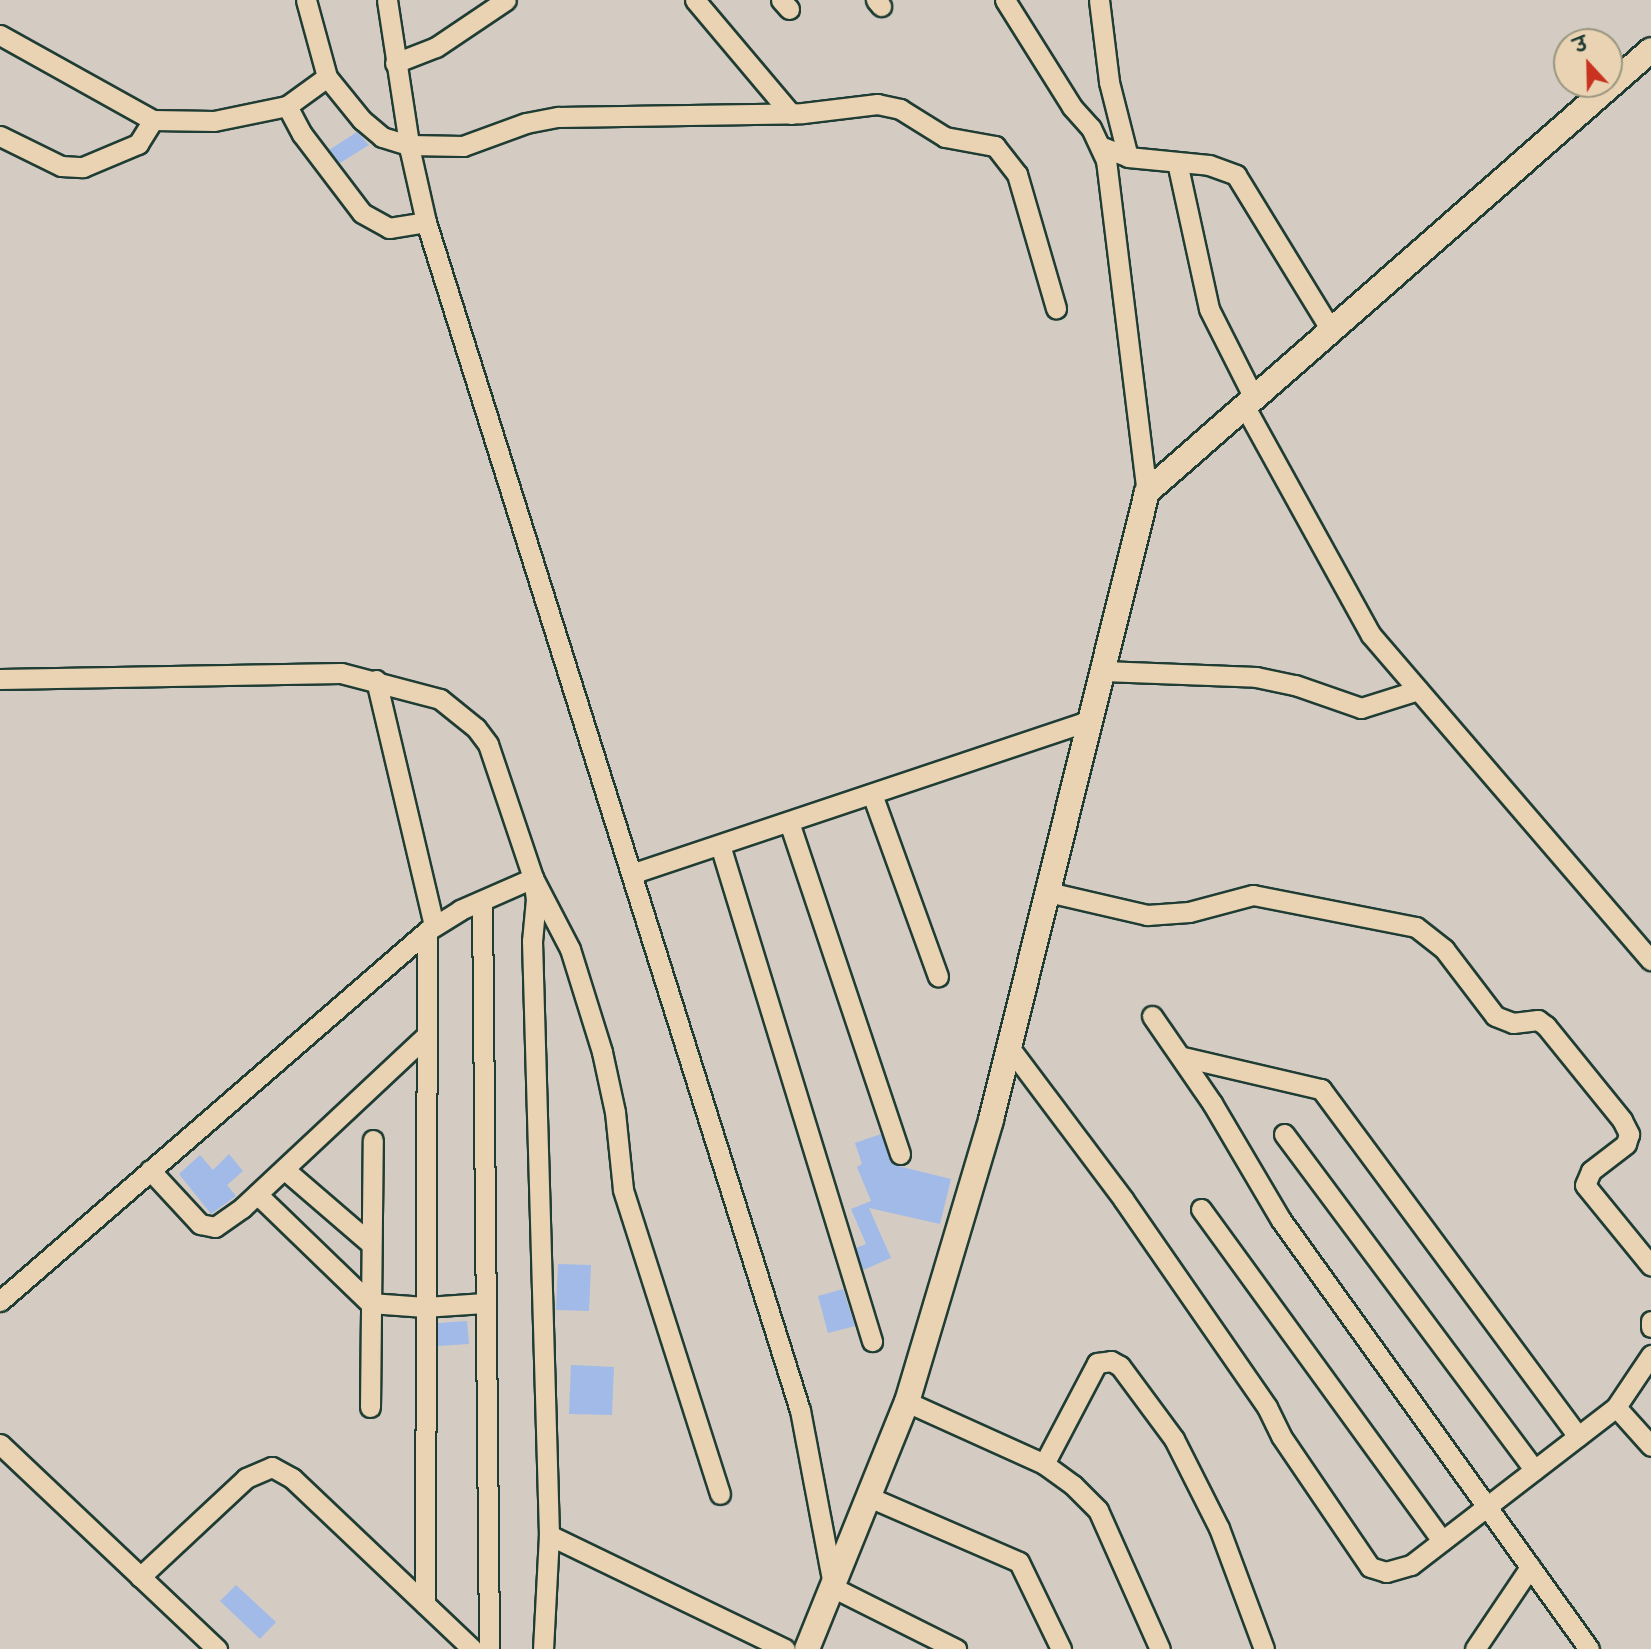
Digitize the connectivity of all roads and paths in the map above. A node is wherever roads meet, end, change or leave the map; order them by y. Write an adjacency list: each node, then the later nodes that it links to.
1 (306, 0): 10 (street)
2 (387, 0): 9 (street)
3 (506, 0): 9 (street)
4 (695, 0): 12 (street)
5 (1005, 0): 16 (street)
6 (1099, 0): 17 (street)
7 (0, 35): 13 (street)
8 (1651, 50): 21 (main road)
9 (395, 63): 15 (street)
10 (327, 77): 11 (street); 15 (street)
11 (287, 106): 13 (street); 19 (street)
12 (791, 114): 15 (street); 20 (street)
13 (153, 120): 14 (street)
14 (0, 136)
15 (409, 145): 19 (street)
16 (1100, 146): 17 (street); 23 (street)
17 (1128, 157): 18 (street)
18 (1177, 162): 21 (street); 22 (street)
19 (426, 222): 32 (street)
20 (1056, 308)
21 (1331, 330): 22 (main road)
22 (1250, 402): 23 (main road); 27 (street)
23 (1147, 492): 24 (main road)
24 (1103, 671): 27 (street); 28 (main road)
25 (0, 679): 26 (street)
26 (376, 680): 33 (street); 36 (street)
27 (1418, 690): 37 (street)
28 (1090, 720): 29 (street); 34 (main road)
29 (872, 794): 30 (street); 38 (street)
30 (789, 822): 31 (street); 45 (street)
31 (720, 845): 32 (street); 58 (street)
32 (634, 873): 75 (street)
33 (533, 878): 35 (street); 68 (street); 71 (street)
34 (1048, 892): 41 (main road); 51 (street)
35 (482, 901): 36 (street); 54 (street)
36 (430, 928): 40 (street); 47 (street)
37 (1651, 960)
38 (937, 976)
39 (1152, 1016): 42 (street)
40 (425, 1037): 46 (street); 55 (street)
41 (1009, 1046): 60 (main road); 72 (street)
42 (1183, 1057): 63 (street); 70 (street)
43 (1284, 1134): 67 (street)
44 (373, 1140): 50 (street)
45 (900, 1154)
46 (284, 1169): 48 (street); 50 (street)
47 (150, 1170): 48 (street); 52 (street)
48 (257, 1194): 53 (street)
49 (1201, 1209): 72 (street)
50 (370, 1243): 53 (street)
51 (1651, 1266)
52 (3, 1292)
53 (370, 1303): 55 (street); 61 (street)
54 (486, 1303): 55 (street); 79 (street)
55 (425, 1307): 76 (street)
56 (1651, 1321): 57 (street)
57 (1651, 1327)
58 (872, 1341)
59 (1651, 1355): 62 (street)
60 (908, 1402): 66 (street); 69 (main road)
61 (370, 1407)
62 (1616, 1407): 63 (street); 65 (street)
63 (1578, 1436): 67 (street)
64 (0, 1444): 74 (street)
65 (1651, 1446)
66 (1044, 1464): 85 (street); 86 (street)
67 (1534, 1470): 70 (street)
68 (720, 1494)
69 (869, 1497): 75 (main road); 84 (street)
70 (1487, 1506): 72 (street); 73 (street)
71 (549, 1535): 80 (street); 81 (street)
72 (1442, 1541)
73 (1530, 1567): 87 (street); 88 (street)
74 (140, 1577): 76 (street); 77 (street)
75 (833, 1585): 82 (main road); 83 (street)
76 (425, 1604): 78 (street)
77 (217, 1649)
78 (472, 1649)
79 (489, 1649)
80 (542, 1649)
81 (785, 1649)
82 (807, 1649)
83 (956, 1649)
84 (1061, 1649)
85 (1160, 1649)
86 (1264, 1649)
87 (1475, 1649)
88 (1589, 1649)

